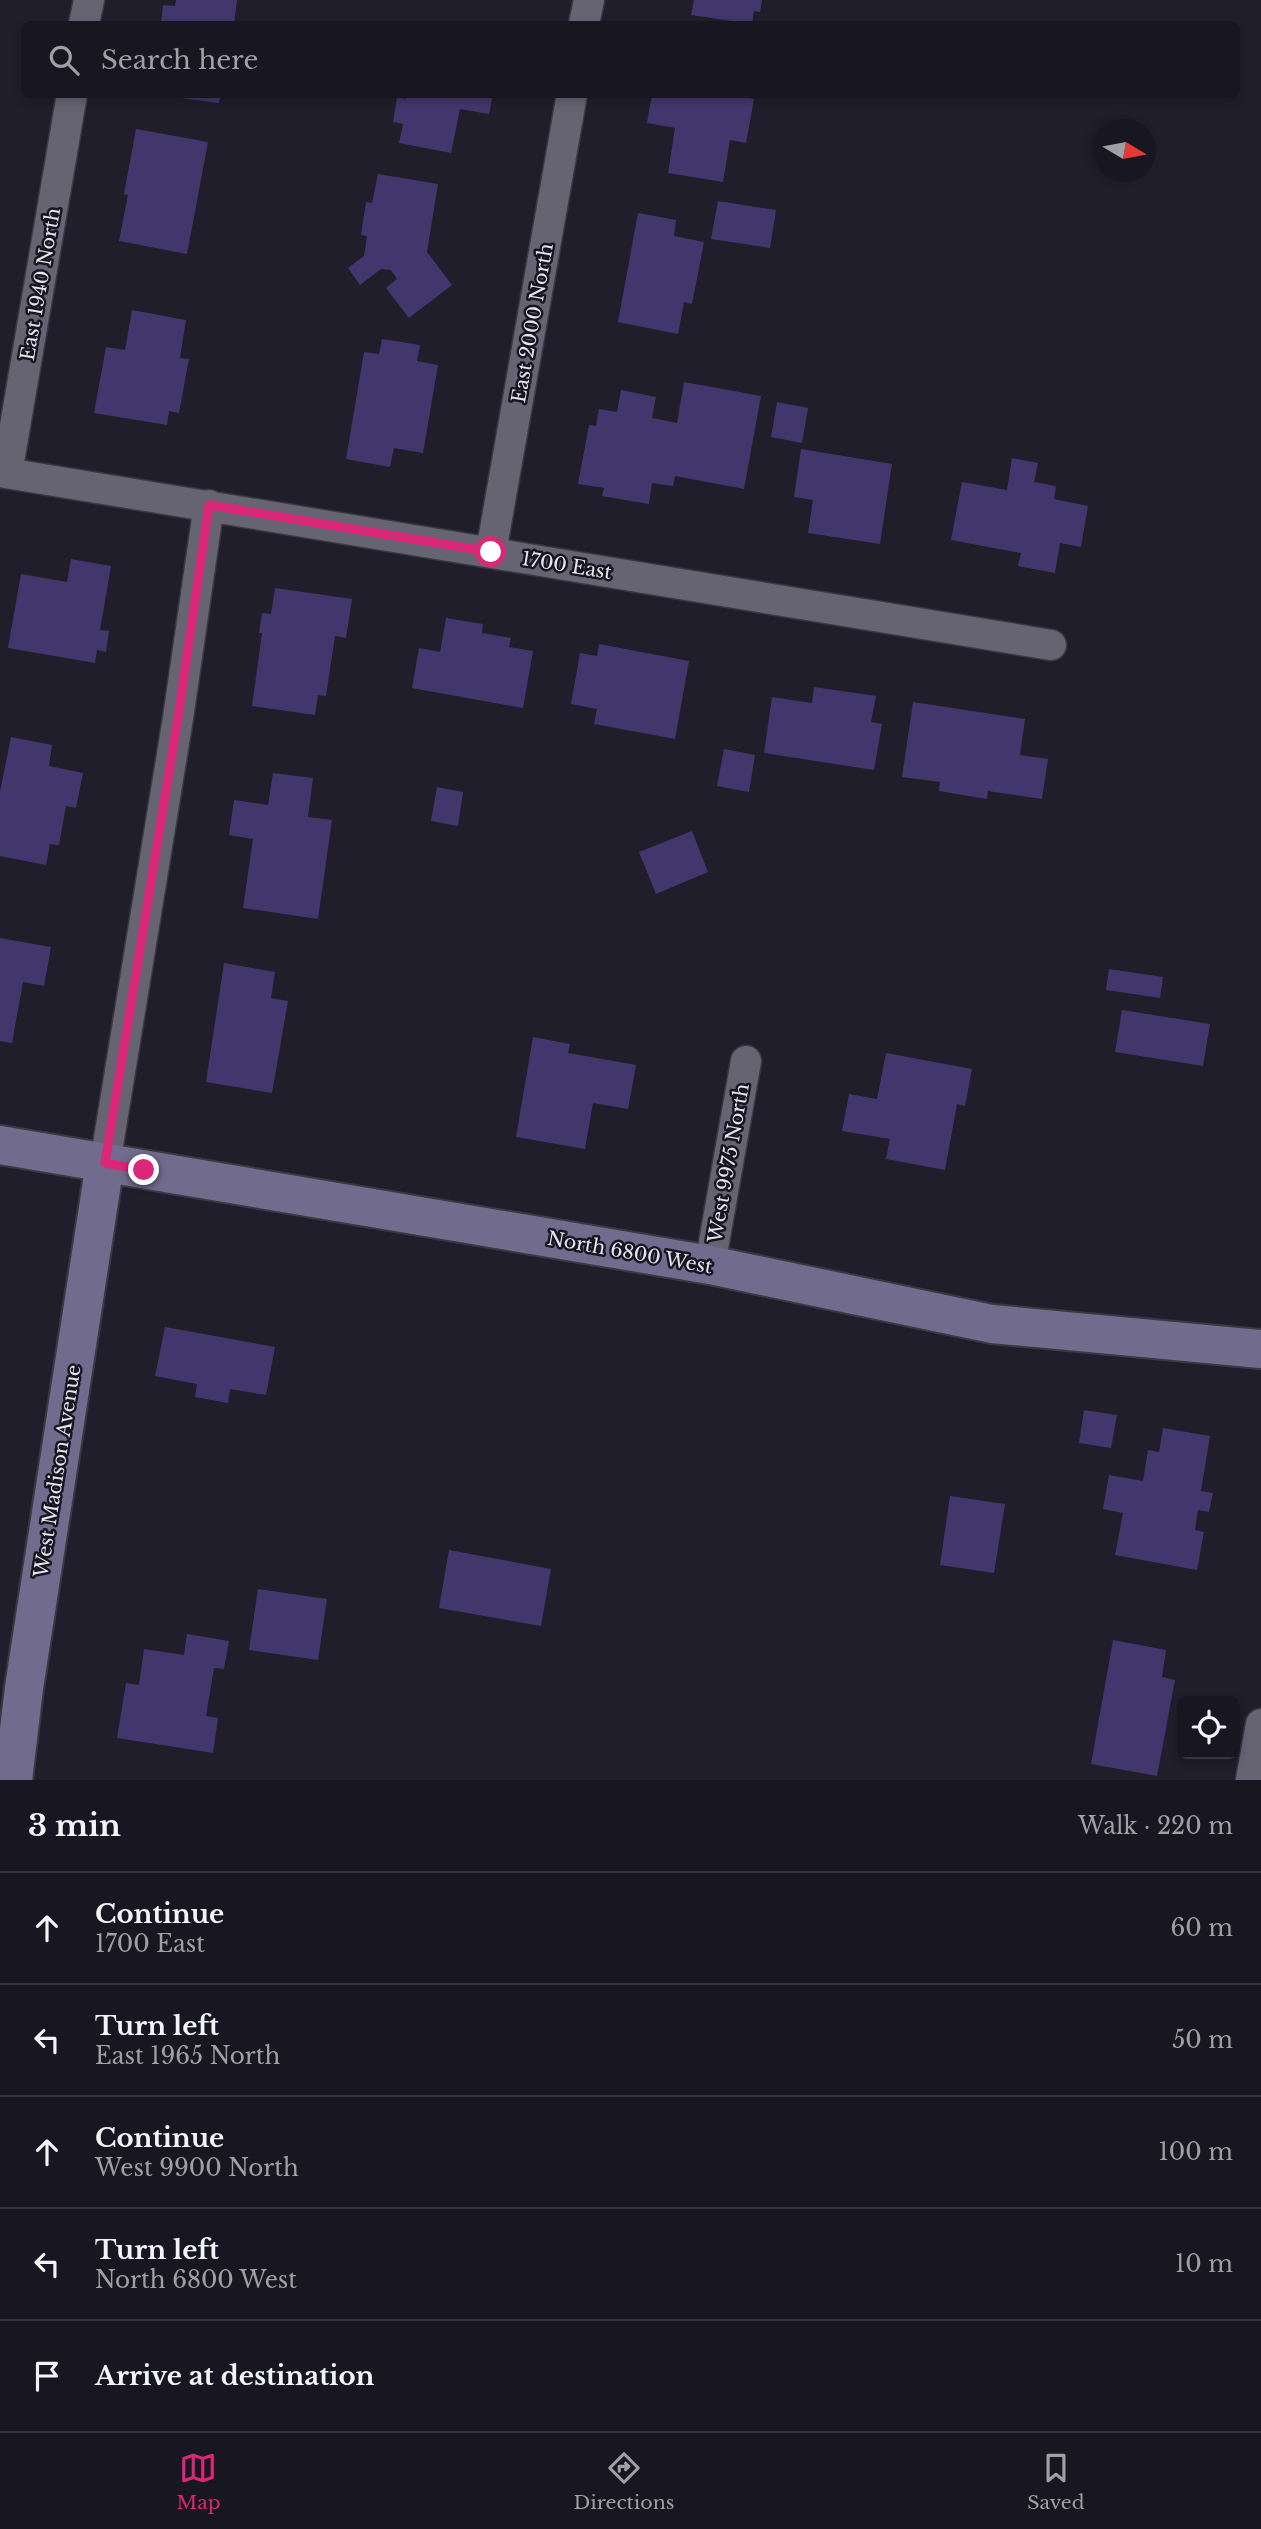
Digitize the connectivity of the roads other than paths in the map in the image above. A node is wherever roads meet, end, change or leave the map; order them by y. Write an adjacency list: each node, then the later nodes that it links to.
1 (89, 0): 3 (street)
2 (589, 0): 4 (street)
3 (85, 21)
4 (585, 21)
5 (71, 98): 7 (street, East 1940 North)
6 (571, 98): 9 (street, East 2000 North)
7 (4, 472): 8 (street, 1700 East)
8 (209, 505): 9 (street, 1700 East); 13 (street)
9 (491, 552): 10 (street, 1700 East)
10 (1051, 645)
11 (747, 1061): 14 (street, West 9975 North)
12 (0, 1144): 13 (street, North 6800 West)
13 (105, 1163): 14 (street, North 6800 West); 17 (street, West Madison Avenue)
14 (710, 1265): 15 (street, North 6800 West)
15 (1261, 1349)
16 (1261, 1724): 18 (street)
17 (13, 1780)
18 (1251, 1780)

